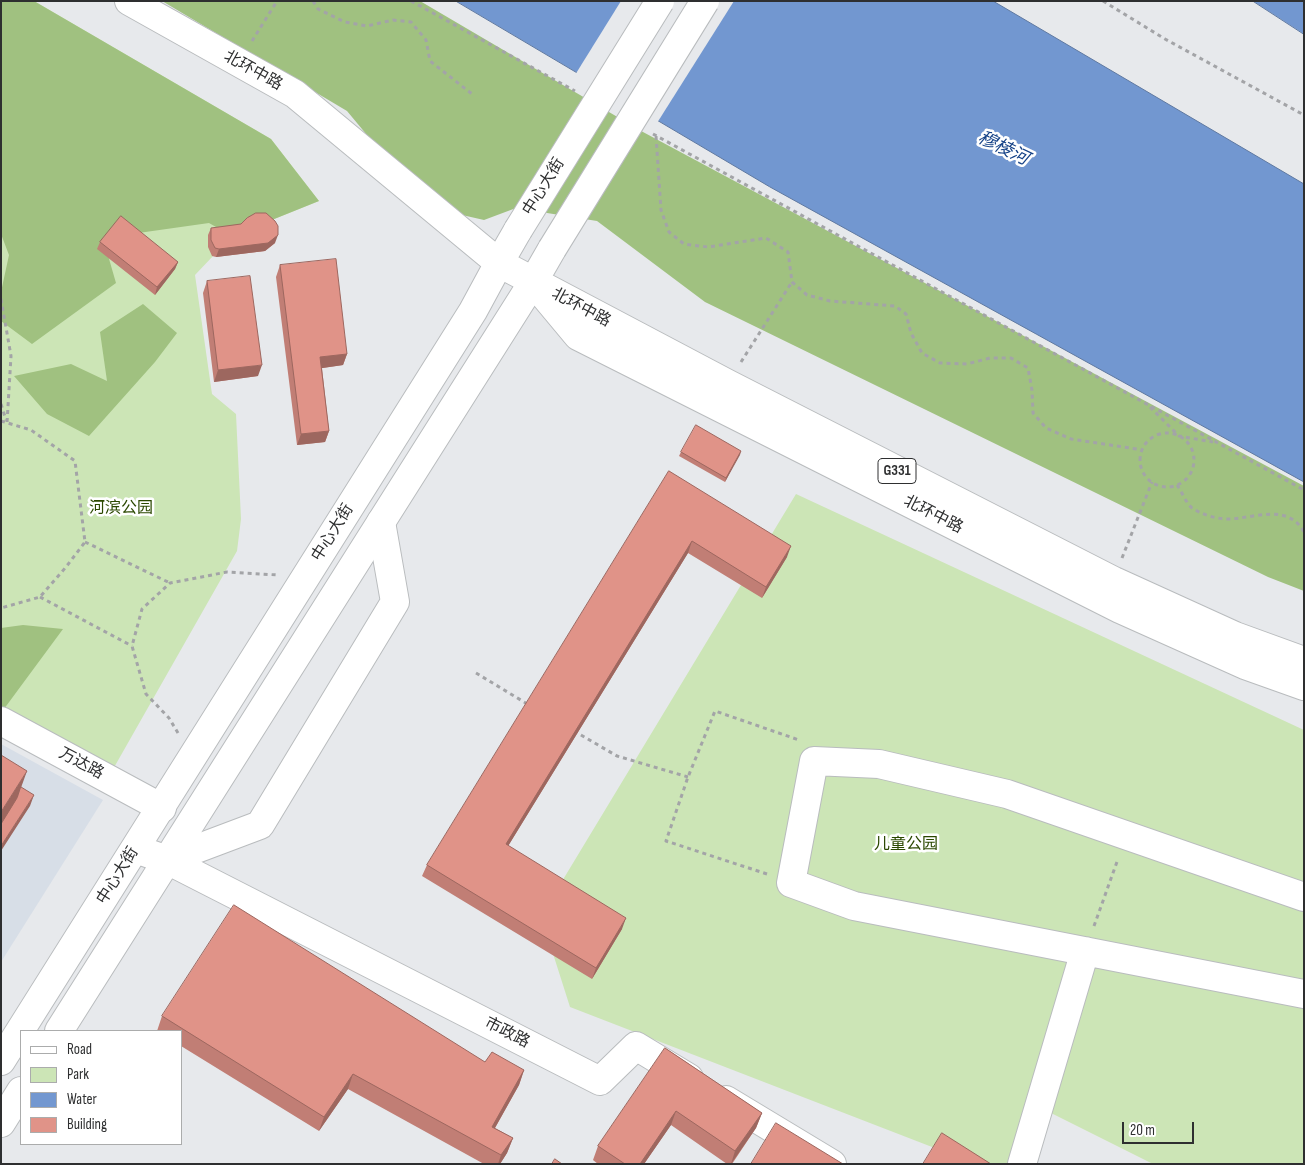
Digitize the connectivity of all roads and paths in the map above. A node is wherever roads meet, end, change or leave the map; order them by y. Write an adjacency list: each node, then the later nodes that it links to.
1 (129, 1): 8 (main road, 北环中路)
2 (276, 1): 8 (path)
3 (313, 1): 10 (path)
4 (411, 1): 9 (path)
5 (660, 1): 14 (main road, 中心大街, bridge)
6 (705, 1): 15 (main road, 中心大街, bridge)
7 (1104, 1): 11 (path)
8 (238, 62): 14 (main road, 北环中路)
9 (578, 92)
10 (472, 94)
11 (1304, 115)
12 (648, 131): 13 (path)
13 (656, 135): 16 (path); 19 (path)
14 (499, 263): 15 (main road, 北环中路 / G331); 32 (main road, 中心大街)
15 (533, 282): 18 (main road, 北环中路 / G331); 29 (main road, 中心大街); 40 (main road, 北环中路 / G331)
16 (792, 282): 18 (path); 25 (path)
17 (1, 299): 22 (path)
18 (728, 384): 33 (main road, 北环中路 / G331)
19 (1146, 403): 23 (path); 24 (path)
20 (1, 404): 22 (path)
21 (1, 421): 22 (path)
22 (7, 423): 31 (path)
23 (1179, 436): 24 (path); 25 (path); 27 (path)
24 (1216, 442): 28 (path)
25 (1143, 450): 26 (path)
26 (1152, 482): 27 (path); 33 (path)
27 (1177, 485): 30 (path)
28 (1304, 490)
29 (381, 522): 50 (main road, 中心大街); 50 (main road)
30 (1304, 532)
31 (85, 542): 34 (path); 35 (path)
32 (306, 576): 34 (path); 44 (main road, 中心大街)
33 (1114, 581): 38 (main road, 北环中路 / G331)
34 (170, 583): 37 (path)
35 (40, 597): 36 (path); 37 (path)
36 (1, 608)
37 (132, 646): 44 (path)
38 (1304, 661)
39 (476, 673): 41 (path)
40 (1304, 686)
41 (535, 708)
42 (1, 721): 47 (main road, 万达路)
43 (567, 727): 46 (path)
44 (194, 756): 47 (main road, 中心大街)
45 (816, 762): 46 (path); 48 (main road); 51 (main road)
46 (688, 777): 51 (path)
47 (162, 808): 49 (main road, 中心大街)
48 (1126, 835): 52 (main road); 53 (path)
49 (136, 848): 50 (main road); 55 (main road, 中心大街)
50 (167, 860): 56 (main road, 中心大街); 61 (main road, 市政路)
51 (791, 882): 53 (main road)
52 (1304, 897)
53 (1085, 950): 54 (main road); 62 (main road)
54 (1304, 994)
55 (21, 1030)
56 (60, 1030)
57 (20, 1032): 58 (main road, 中心大街)
58 (1, 1062)
59 (20, 1093): 60 (main road)
60 (1, 1122)
61 (832, 1164)
62 (1022, 1164)

